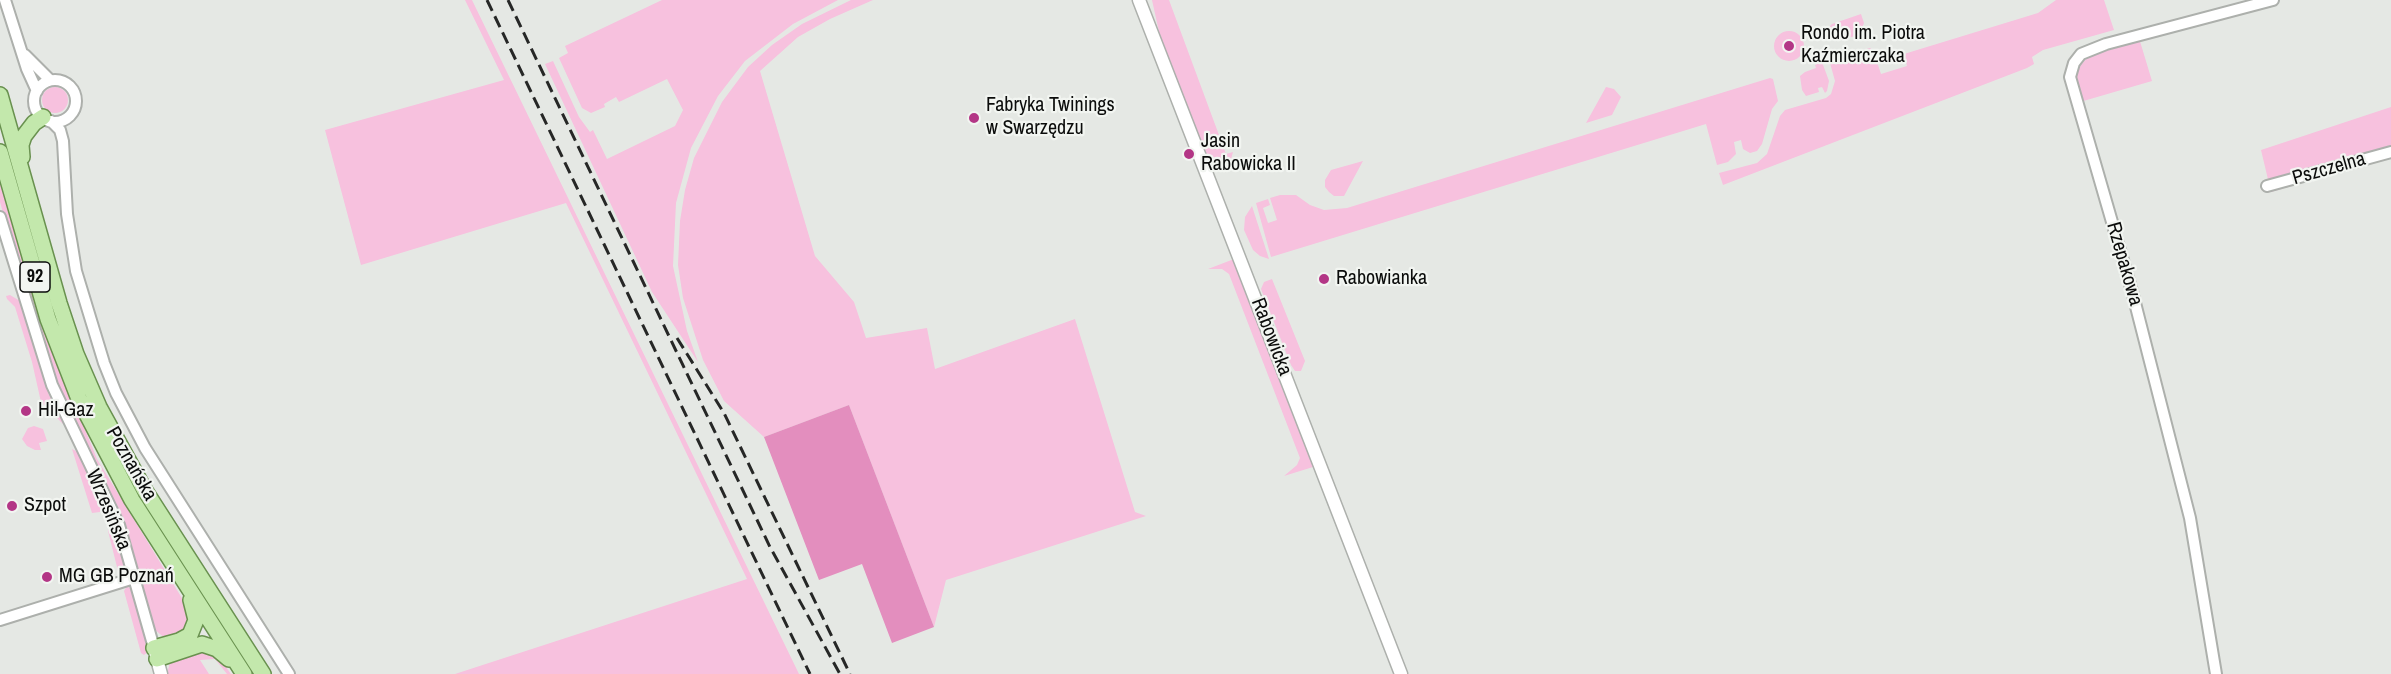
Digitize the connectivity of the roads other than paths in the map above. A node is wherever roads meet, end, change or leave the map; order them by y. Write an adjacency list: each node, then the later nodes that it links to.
1 (5, 0): 4 (street)
2 (1139, 0): 22 (street, Rabowicka)
3 (2272, 0): 23 (street, Rzepakowa)
4 (23, 52): 5 (street); 6 (street)
5 (50, 80): 6 (street); 8 (street)
6 (37, 91): 8 (street)
7 (0, 95): 12 (main road, Poznańska / 92)
8 (47, 119): 12 (main road); 21 (street)
9 (0, 152): 16 (main road, Poznańska / 92)
10 (2391, 152): 11 (street, Pszczelna)
11 (2267, 186)
12 (26, 187): 20 (main road, Poznańska / 92)
13 (0, 217): 14 (street, Poznańska)
14 (82, 452): 15 (street, Wrzesińska)
15 (134, 578): 17 (street); 18 (street, Wrzesińska)
16 (185, 583): 18 (main road); 19 (main road, Poznańska / 92)
17 (0, 620)
18 (157, 660): 19 (main road)
19 (242, 671)
20 (263, 674)
21 (289, 674)
22 (1401, 674)
23 (2216, 674)

